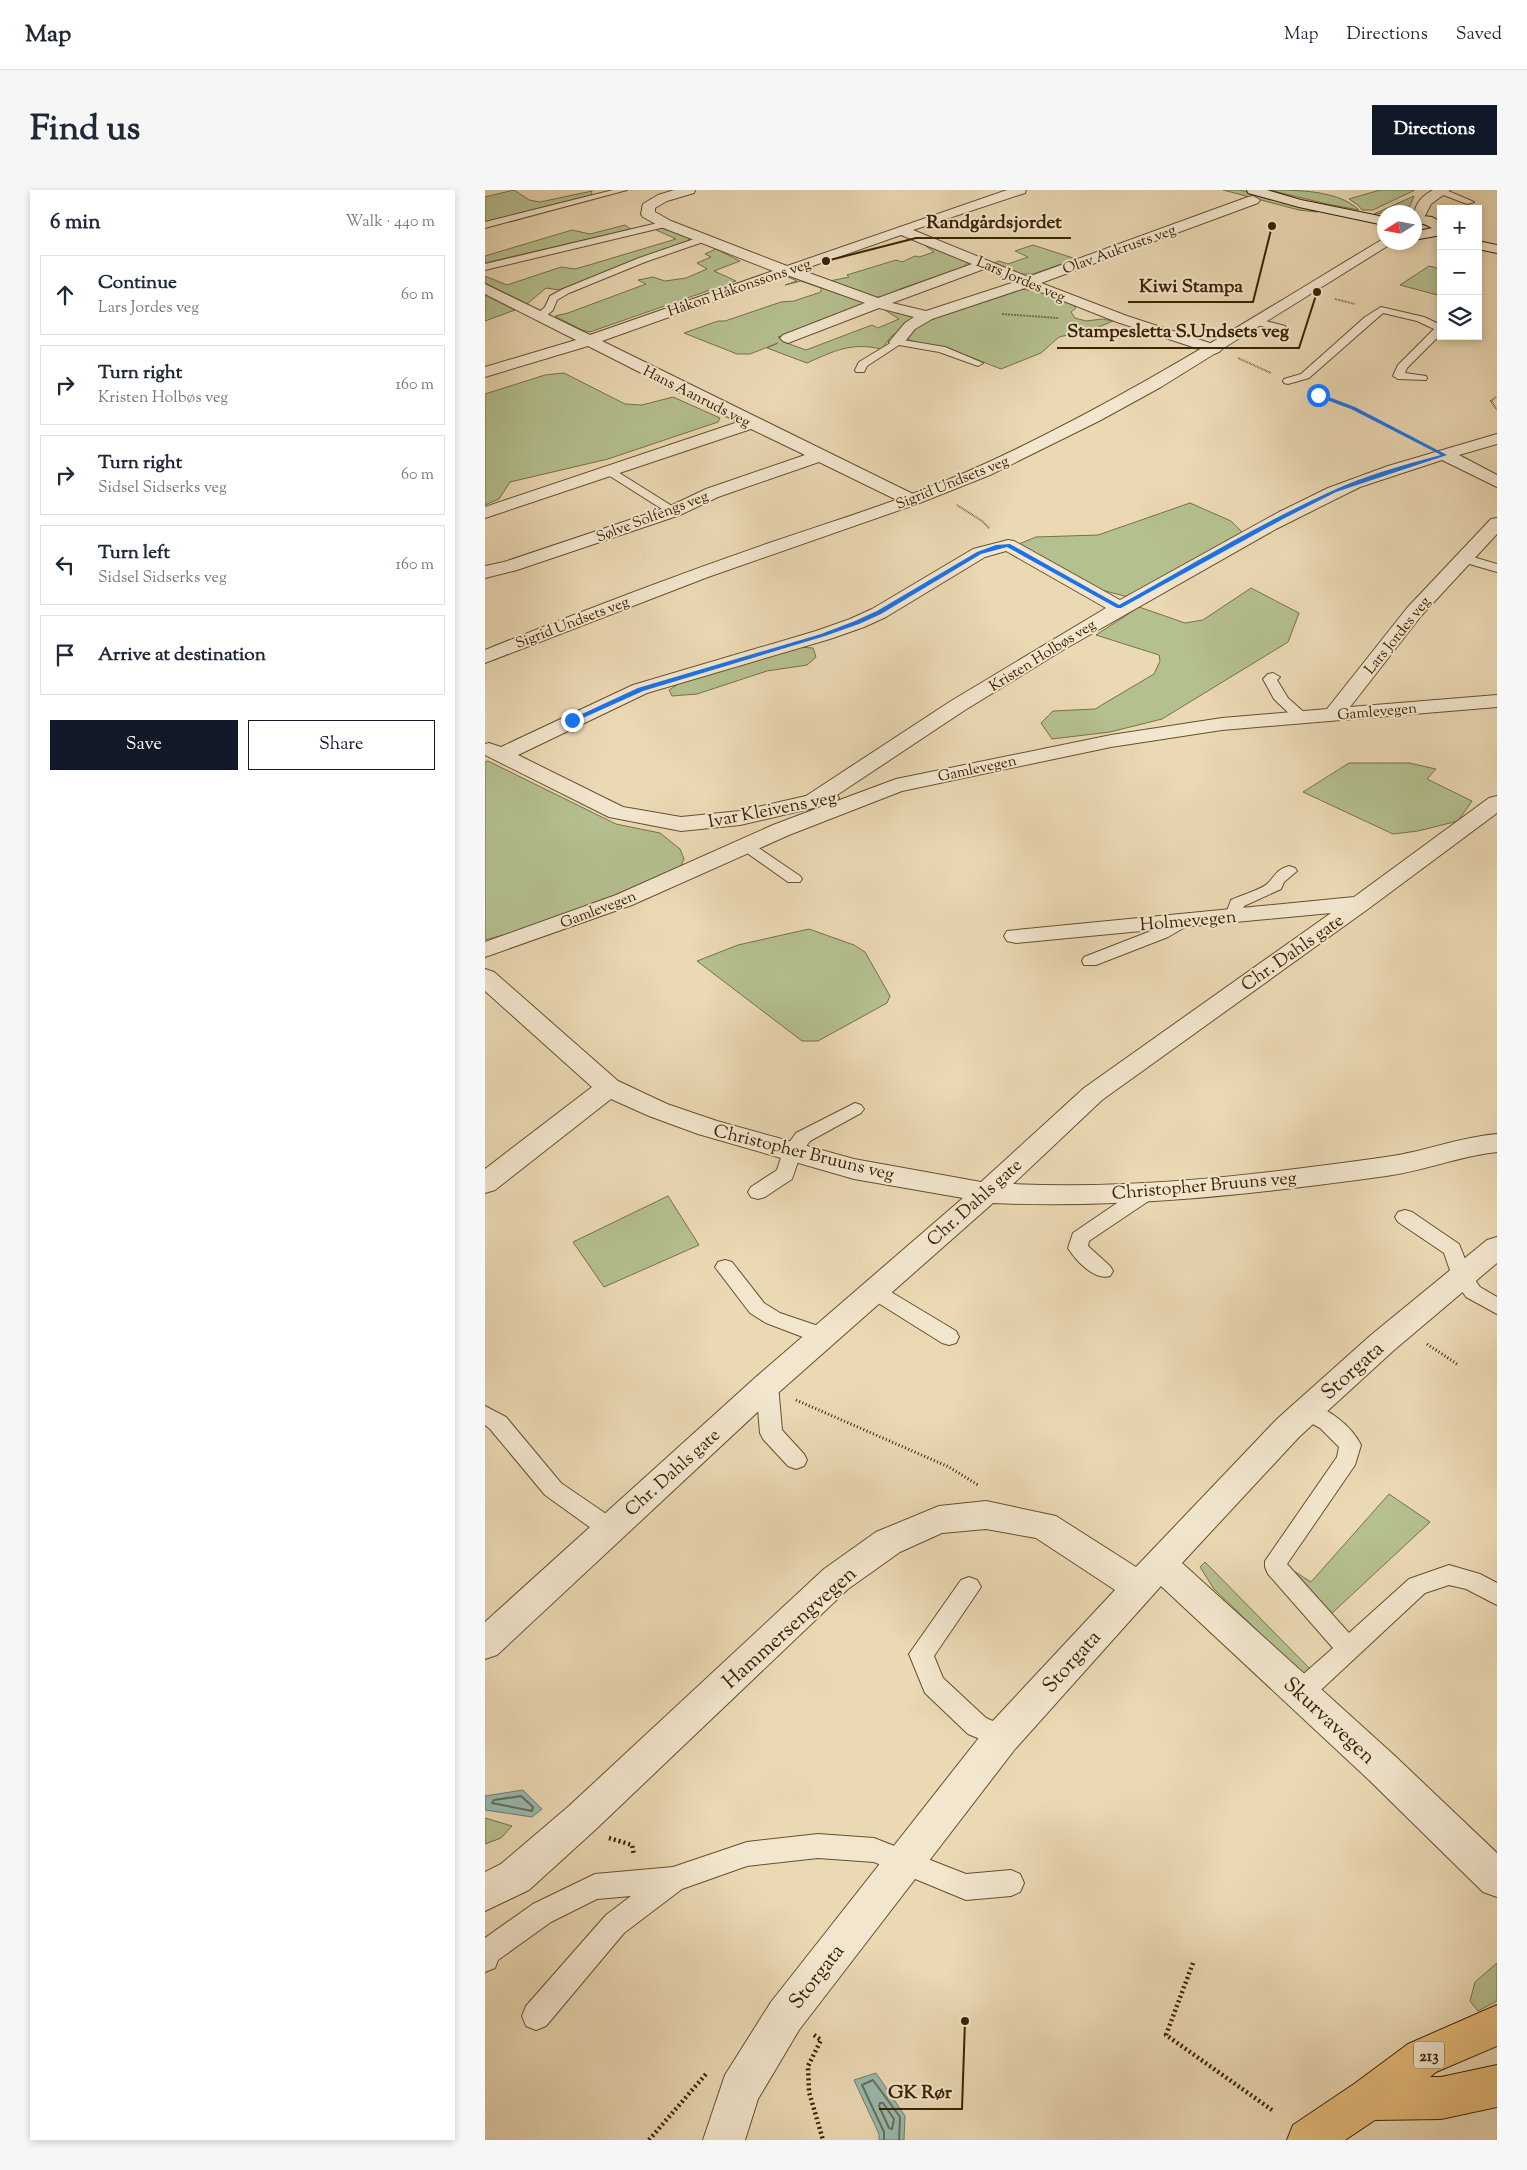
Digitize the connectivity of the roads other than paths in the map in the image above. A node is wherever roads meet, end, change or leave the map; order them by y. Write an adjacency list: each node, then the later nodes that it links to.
1 (623, 190): 12 (lane)
2 (683, 190): 11 (street)
3 (990, 190): 5 (street)
4 (1443, 190): 7 (lane); 8 (street)
5 (1013, 192): 14 (street, Håkon Håkonssons veg)
6 (1253, 195): 9 (street); 24 (street, Olav Aukrusts veg)
7 (1470, 202)
8 (1422, 206)
9 (1377, 220)
10 (1422, 221): 13 (street)
11 (666, 224): 17 (street); 22 (lane)
12 (485, 225)
13 (1437, 226)
14 (901, 230): 21 (street, Lars Jordes veg); 23 (street, Håkon Håkonssons veg)
15 (1437, 234): 16 (street)
16 (1422, 235)
17 (703, 239): 23 (street); 27 (lane)
18 (1482, 246): 20 (street)
19 (1377, 249): 29 (street, Sigrid Undsets veg)
20 (1497, 249)
21 (987, 264): 24 (street, Lars Jordes veg); 26 (street)
22 (485, 266)
23 (787, 270): 26 (street); 32 (street, Håkon Håkonssons veg)
24 (1028, 282): 28 (street, Olav Aukrusts veg); 34 (street, Lars Jordes veg)
25 (485, 288): 27 (street, Hans Aanruds veg)
26 (877, 303): 28 (street); 31 (street)
27 (540, 316): 32 (street, Hans Aanruds veg)
28 (927, 316): 33 (street, Olav Aukrusts veg)
29 (1258, 322): 30 (lane); 34 (street, Sigrid Undsets veg)
30 (1281, 328)
31 (788, 338)
32 (588, 341): 37 (street, Håkon Håkonssons veg); 40 (street, Hans Aanruds veg)
33 (897, 342): 35 (lane); 36 (lane)
34 (1214, 349): 46 (street, Sigrid Undsets veg)
35 (978, 363)
36 (860, 370)
37 (485, 372)
38 (1422, 378): 39 (lane)
39 (1288, 381)
40 (752, 423): 43 (street, Hans Aanruds veg); 44 (street)
41 (1497, 439): 42 (street, Kristen Holbøs veg)
42 (1445, 455): 45 (street); 53 (street, Kristen Holbøs veg)
43 (819, 456): 46 (street, Hans Aanruds veg); 47 (street, Sølve Solfengs veg)
44 (609, 471): 47 (lane); 48 (street)
45 (1497, 482)
46 (911, 500): 54 (street, Sigrid Undsets veg)
47 (674, 511): 52 (street, Sølve Solfengs veg)
48 (485, 513)
49 (1497, 523): 50 (street, Lars Jordes veg)
50 (1463, 558): 51 (lane); 57 (street, Lars Jordes veg)
51 (1497, 568)
52 (485, 572)
53 (1119, 607): 59 (street); 61 (street, Kristen Holbøs veg)
54 (485, 657)
55 (1273, 677): 58 (lane)
56 (1497, 701): 57 (street, Gamlevegen)
57 (1334, 714): 58 (street, Gamlevegen)
58 (1301, 717): 60 (street, Gamlevegen)
59 (493, 751): 61 (street, Ivar Kleivens veg)
60 (896, 786): 61 (street, Ivar Kleivens veg); 63 (street, Gamlevegen)
61 (814, 800)
62 (1497, 803): 66 (street, Chr. Dahls gate)
63 (745, 845): 65 (lane); 70 (street, Gamlevegen)
64 (1289, 872): 67 (lane)
65 (795, 879)
66 (1360, 904): 67 (street, Holmevegen); 80 (street, Chr. Dahls gate)
67 (1233, 916): 68 (street, Holmevegen)
68 (1186, 920): 69 (street, Holmevegen); 71 (lane)
69 (1015, 936)
70 (485, 950)
71 (1090, 962)
72 (485, 977): 73 (street, Christopher Bruuns veg)
73 (609, 1087): 76 (street, Christopher Bruuns veg); 77 (street)
74 (855, 1109): 76 (lane)
75 (1497, 1142): 78 (street, Christopher Bruuns veg)
76 (792, 1151): 79 (lane); 80 (street, Christopher Bruuns veg)
77 (485, 1184)
78 (1149, 1191): 80 (street, Christopher Bruuns veg); 84 (lane)
79 (758, 1192)
80 (987, 1193): 86 (street, Chr. Dahls gate)
81 (1405, 1217): 85 (lane)
82 (1497, 1247): 85 (street, Storgata)
83 (725, 1266): 88 (lane)
84 (1103, 1271)
85 (1462, 1276): 87 (lane); 91 (street, Storgata)
86 (874, 1291): 88 (street, Chr. Dahls gate); 89 (lane)
87 (1497, 1306)
88 (823, 1336): 90 (street, Chr. Dahls gate)
89 (949, 1337)
90 (767, 1385): 93 (lane); 94 (street, Chr. Dahls gate)
91 (1307, 1411): 95 (street, Storgata); 99 (lane)
92 (485, 1414): 94 (lane)
93 (796, 1460)
94 (610, 1529): 98 (street, Chr. Dahls gate)
95 (1150, 1575): 100 (street, Skurvavegen); 101 (street, Storgata); 106 (street, Hammersengvegen)
96 (969, 1587): 101 (lane)
97 (1497, 1595): 99 (lane)
98 (485, 1644)
99 (1348, 1649): 100 (lane)
100 (1300, 1693): 104 (street, Skurvavegen)
101 (1002, 1736): 102 (street, Storgata)
102 (905, 1862): 103 (lane); 105 (lane); 112 (street, Storgata)
103 (674, 1879): 107 (lane); 108 (lane)
104 (1497, 1879)
105 (1011, 1883)
106 (485, 1892)
107 (485, 1959)
108 (536, 2016)
109 (1497, 2025): 111 (main road, 213)
110 (1497, 2086): 111 (main road)
111 (1369, 2099): 113 (main road, 213)
112 (723, 2140)
113 (1308, 2140)

